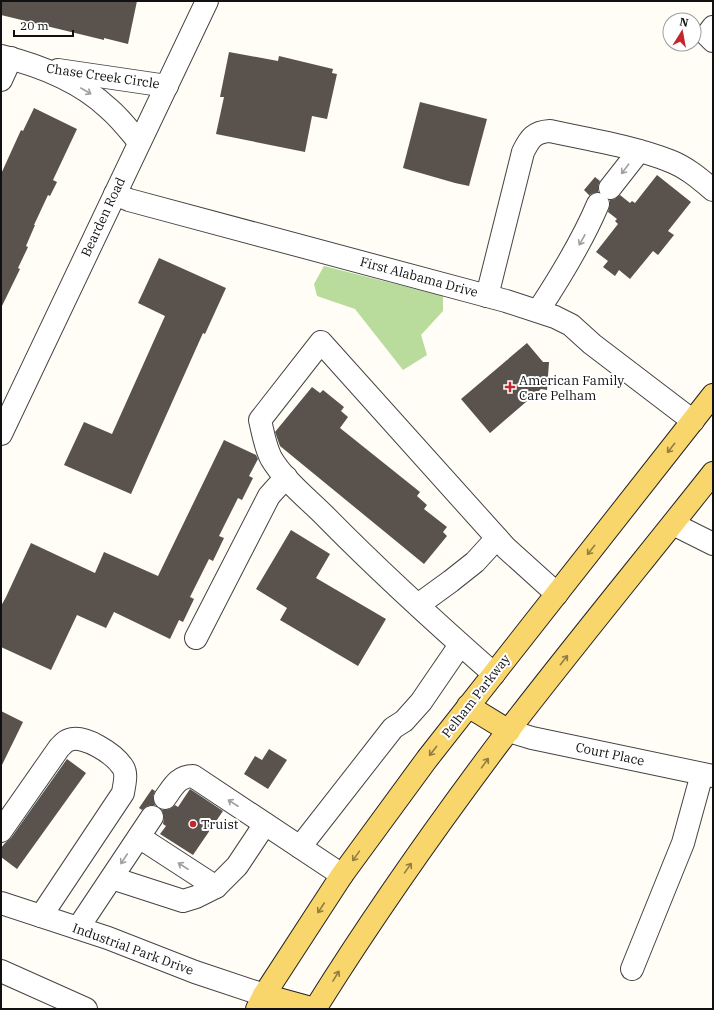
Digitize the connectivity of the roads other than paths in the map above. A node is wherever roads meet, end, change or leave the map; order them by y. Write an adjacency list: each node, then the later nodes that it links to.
1 (207, 1): 7 (street, Bearden Road)
2 (713, 27): 3 (street)
3 (713, 40)
4 (6, 57): 5 (street, Chase Creek Circle); 6 (street, Chase Creek Circle)
5 (38, 67): 7 (street, Chase Creek Circle); 8 (street, Chase Creek Circle, one-way to 8)
6 (1, 80)
7 (167, 86): 8 (street, Bearden Road)
8 (139, 142): 11 (street, Bearden Road)
9 (639, 151): 10 (street); 12 (street); 13 (street, one-way to 13)
10 (713, 190)
11 (115, 194): 12 (street, First Alabama Drive); 16 (street, Bearden Road)
12 (487, 296): 13 (street, First Alabama Drive)
13 (538, 311): 15 (street, First Alabama Drive)
14 (713, 396): 15 (main road, Pelham Parkway)
15 (693, 421): 22 (main road, Pelham Parkway, one-way to 22)
16 (1, 434)
17 (713, 473): 19 (main road)
18 (286, 477): 20 (street); 23 (street); 24 (street)
19 (672, 524): 21 (street); 28 (main road, one-way to 19)
20 (496, 538): 22 (street); 23 (street)
21 (713, 544)
22 (557, 594): 26 (main road, Pelham Parkway)
23 (418, 605): 25 (street)
24 (196, 638)
25 (460, 645): 26 (street); 35 (street)
26 (494, 674): 27 (main road, Pelham Parkway)
27 (468, 706): 28 (main road); 36 (main road, Pelham Parkway, one-way to 36)
28 (509, 731): 29 (street, Court Place); 47 (main road, one-way to 28)
29 (708, 775): 42 (street)
30 (165, 798): 32 (street, one-way to 30)
31 (152, 817): 34 (street)
32 (265, 824): 35 (street); 38 (street)
33 (1, 831): 40 (street)
34 (139, 837): 37 (street, one-way to 37); 38 (street, one-way to 34)
35 (300, 847): 36 (street)
36 (342, 875): 45 (main road, Pelham Parkway, one-way to 45)
37 (112, 878): 38 (street); 41 (street)
38 (216, 887)
39 (1, 903): 40 (street, Industrial Park Drive)
40 (41, 916): 41 (street, Industrial Park Drive)
41 (78, 928): 45 (street, Industrial Park Drive)
42 (632, 969)
43 (1, 971): 44 (street)
44 (54, 1002): 46 (street)
45 (260, 1002): 47 (main road)
46 (86, 1009)
47 (315, 1009)

